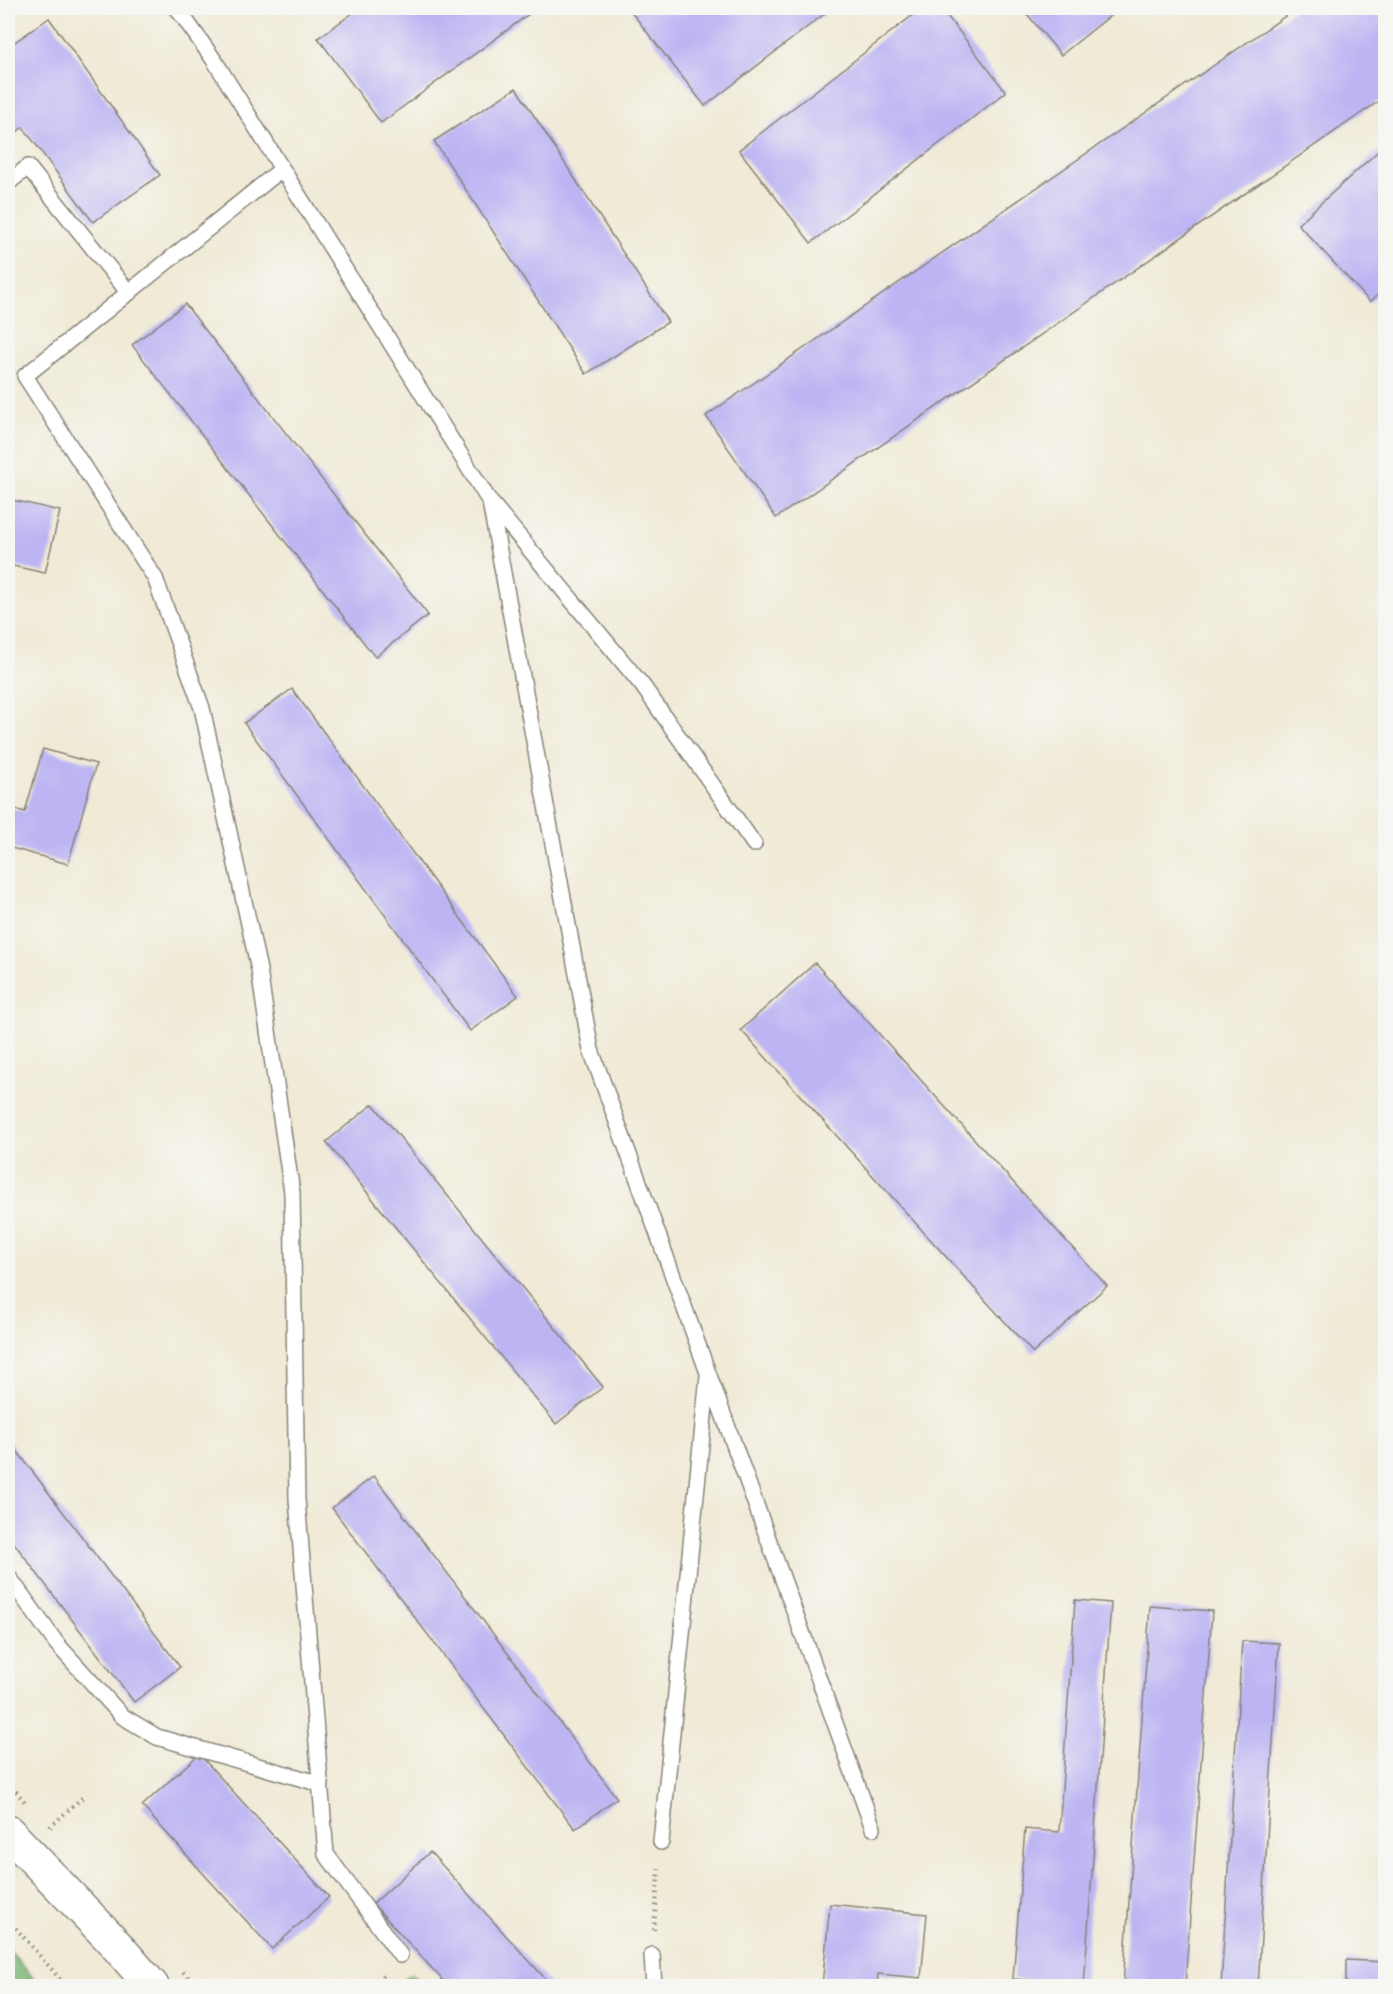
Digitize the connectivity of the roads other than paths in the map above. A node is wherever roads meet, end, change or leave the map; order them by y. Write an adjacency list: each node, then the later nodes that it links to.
1 (177, 8): 2 (lane)
2 (282, 170): 4 (lane); 5 (lane)
3 (8, 183): 4 (lane)
4 (129, 293): 9 (lane)
5 (490, 502): 6 (lane); 7 (lane)
6 (754, 844)
7 (708, 1372): 10 (lane); 12 (lane)
8 (8, 1576): 9 (lane)
9 (321, 1784): 13 (lane)
10 (873, 1828)
11 (8, 1832): 15 (street)
12 (661, 1842)
13 (400, 1955)
14 (652, 1955): 16 (lane)
15 (152, 1986)
16 (654, 1986)

